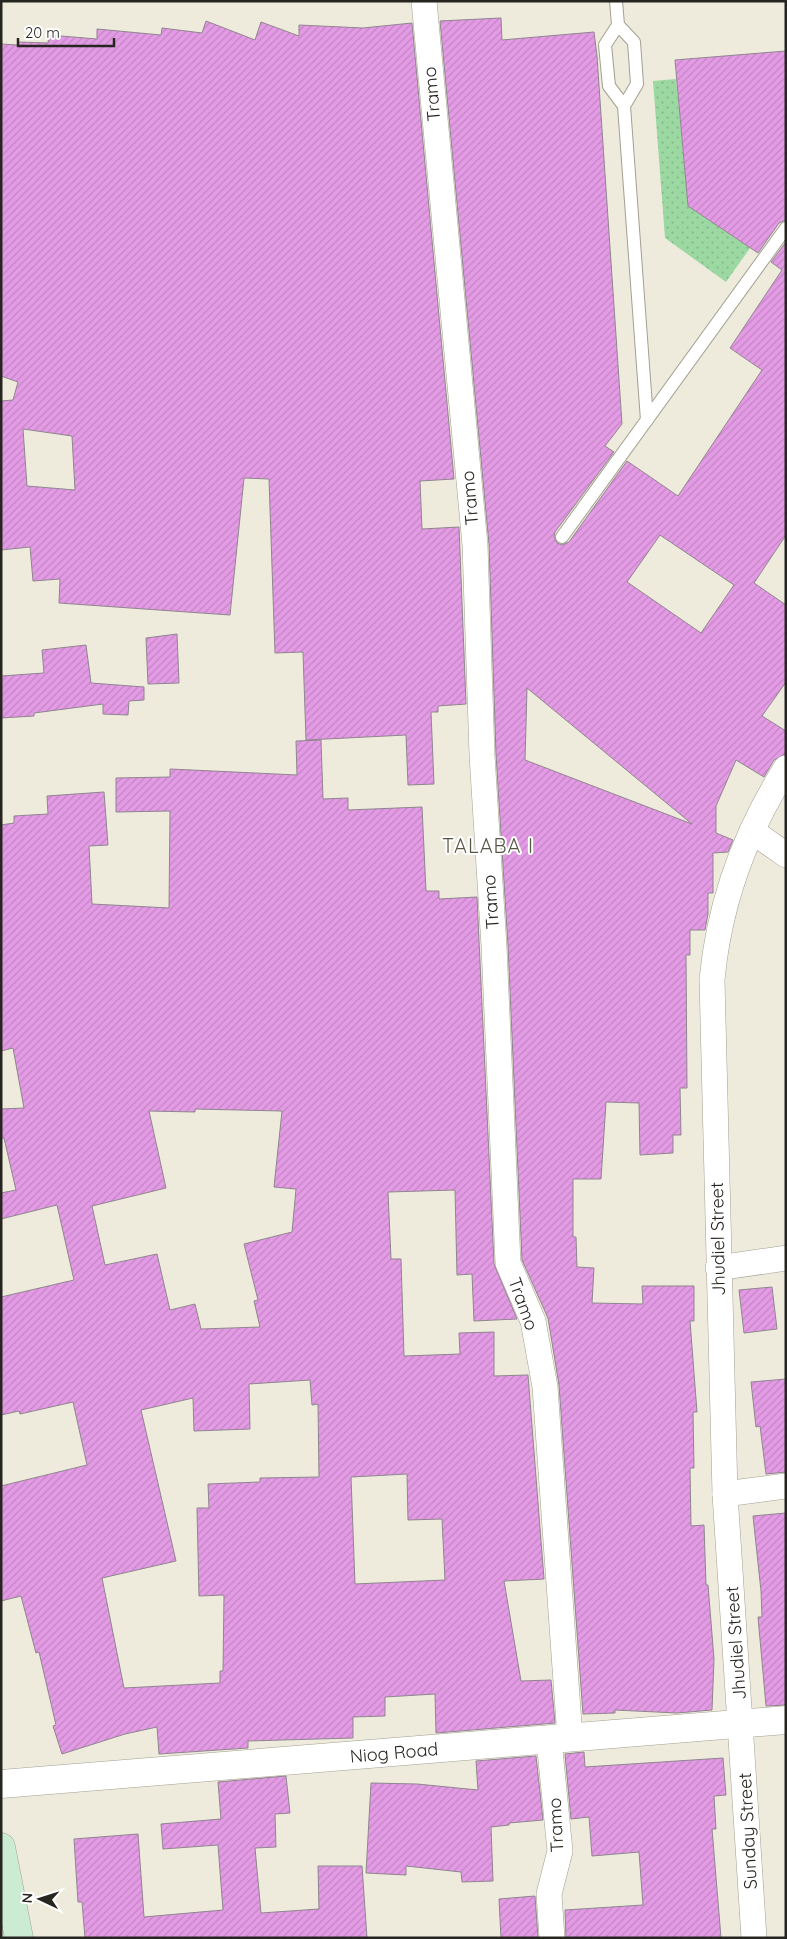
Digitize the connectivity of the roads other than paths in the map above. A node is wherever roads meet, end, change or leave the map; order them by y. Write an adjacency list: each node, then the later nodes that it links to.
1 (424, 1): 17 (street, Tramo)
2 (616, 1): 3 (lane)
3 (618, 25): 4 (lane); 4 (lane)
4 (624, 106): 6 (lane)
5 (786, 228): 6 (lane)
6 (647, 420): 7 (lane)
7 (562, 537)
8 (786, 768): 9 (street, Jhudiel Street)
9 (752, 831): 10 (street); 12 (street, Jhudiel Street)
10 (786, 855)
11 (786, 1258): 12 (street)
12 (718, 1268): 14 (street, Jhudiel Street)
13 (786, 1486): 14 (street)
14 (726, 1494): 16 (street, Jhudiel Street)
15 (786, 1720): 16 (street, Niog Road)
16 (742, 1724): 17 (street, Niog Road); 22 (street, Sunday Street)
17 (560, 1739): 18 (street, Niog Road); 21 (street, Tramo)
18 (1, 1784)
19 (1, 1847): 20 (main road)
20 (19, 1938)
21 (552, 1938)
22 (754, 1938)

